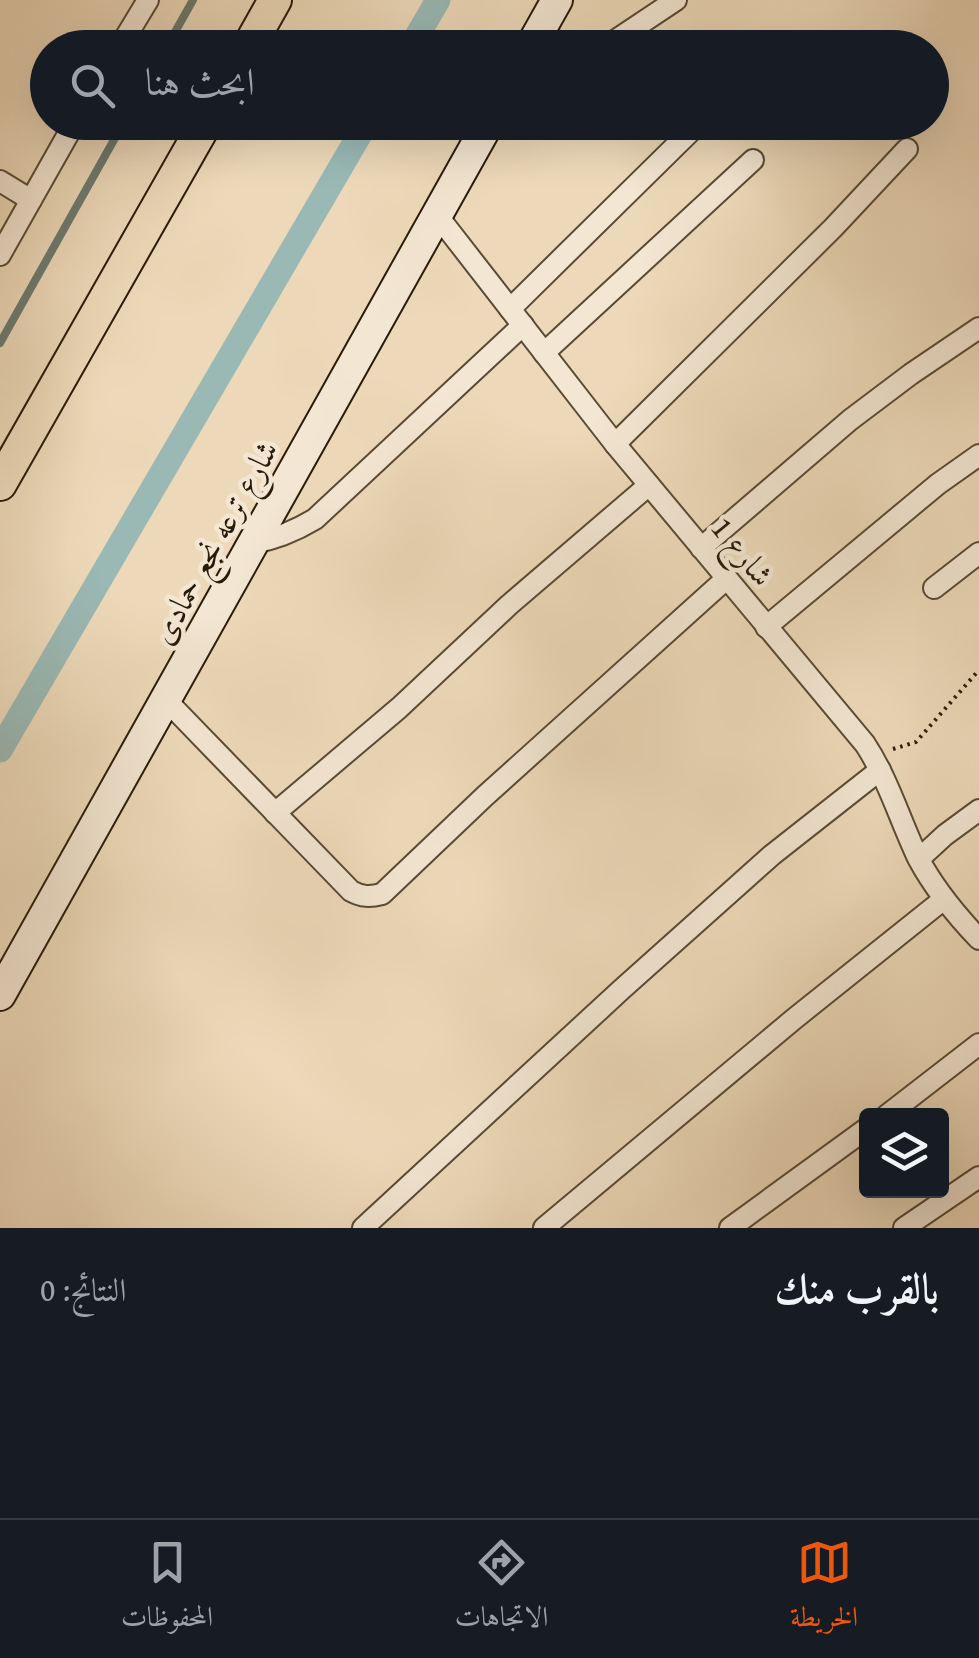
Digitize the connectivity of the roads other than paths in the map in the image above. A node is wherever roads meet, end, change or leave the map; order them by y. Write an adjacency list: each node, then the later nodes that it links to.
1 (148, 0): 5 (street)
2 (275, 0): 6 (main road)
3 (557, 0): 7 (street)
4 (676, 0): 8 (street)
5 (130, 30)
6 (258, 30)
7 (540, 30)
8 (631, 30)
9 (66, 140): 16 (street)
10 (196, 140): 24 (main road)
11 (478, 140): 17 (street, شارع ترعه نجع حمادى)
12 (683, 140): 19 (street)
13 (907, 149): 22 (street)
14 (753, 160): 21 (street)
15 (0, 181): 16 (street)
16 (31, 200): 18 (street)
17 (437, 215): 19 (street, شارع 1); 26 (street, شارع ترعه نجع حمادى)
18 (0, 255)
19 (517, 317): 21 (street, شارع 1); 26 (street)
20 (979, 328): 27 (street)
21 (544, 353): 22 (street, شارع 1)
22 (615, 444): 25 (street, شارع 1)
23 (979, 455): 31 (street)
24 (0, 484)
25 (650, 485): 27 (street, شارع 1); 35 (street)
26 (254, 543): 32 (street, شارع ترعه نجع حمادى)
27 (702, 548): 29 (street, شارع 1)
28 (979, 553): 30 (street)
29 (726, 578): 31 (street, شارع 1); 35 (street)
30 (934, 588)
31 (766, 627): 33 (street, شارع 1)
32 (166, 700): 35 (street); 39 (street, شارع ترعه نجع حمادى)
33 (876, 762): 36 (street, شارع 1); 44 (street)
34 (979, 810): 36 (street)
35 (275, 812)
36 (919, 860): 37 (street, شارع 1)
37 (944, 899): 38 (street, شارع 1); 45 (street)
38 (979, 940)
39 (0, 995)
40 (979, 1044): 41 (street)
41 (896, 1108)
42 (859, 1135): 46 (street)
43 (979, 1177): 47 (street)
44 (364, 1228)
45 (544, 1228)
46 (730, 1228)
47 (904, 1228)

